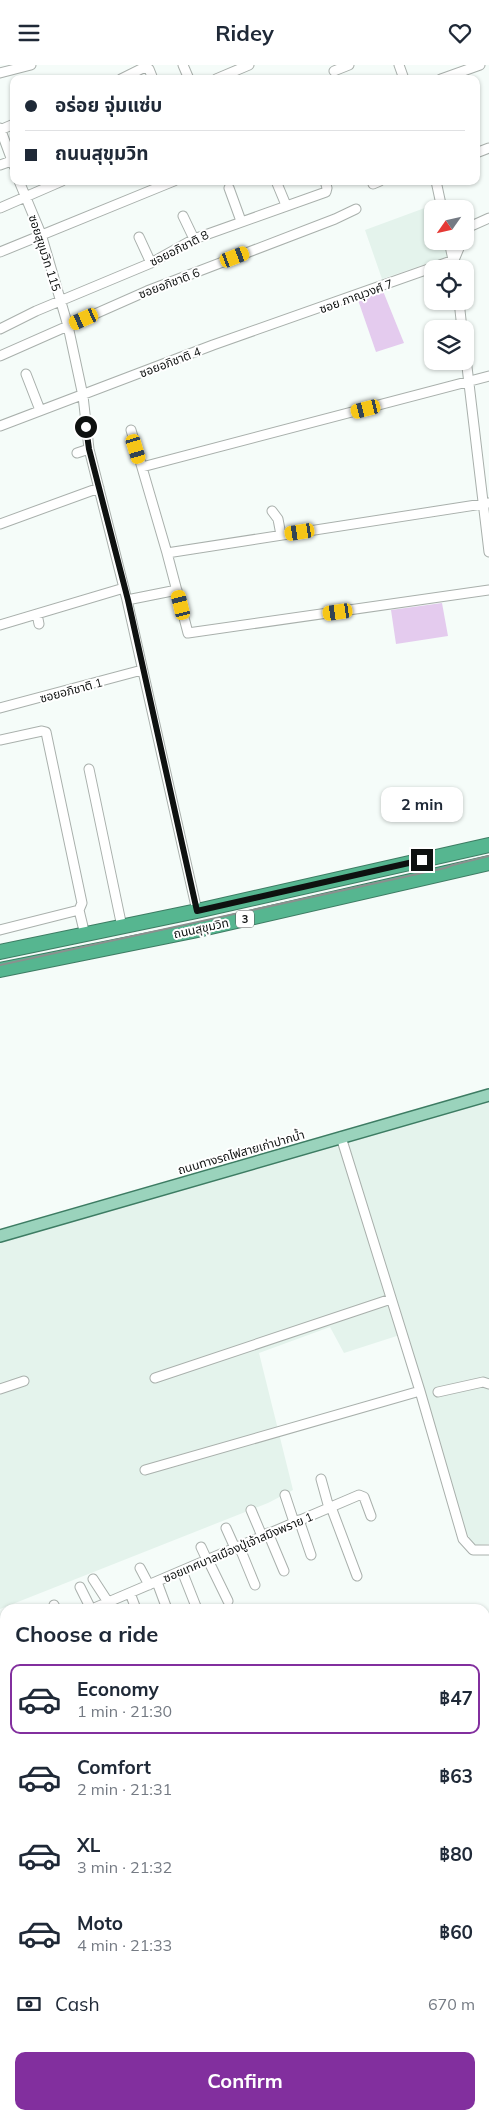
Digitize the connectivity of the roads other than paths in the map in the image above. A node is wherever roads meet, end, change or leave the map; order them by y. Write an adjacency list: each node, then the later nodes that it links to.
1 (31, 65): 7 (street)
2 (222, 65): 10 (street)
3 (249, 65): 10 (street)
4 (350, 65): 6 (street)
5 (480, 65): 11 (street)
6 (334, 71)
7 (0, 73)
8 (129, 75): 9 (street)
9 (151, 75)
10 (226, 75)
11 (452, 75)
12 (0, 129): 13 (street)
13 (10, 154)
14 (20, 185): 21 (street, ซอยสุขุมวิท 115)
15 (53, 185): 21 (street)
16 (164, 185): 30 (street)
17 (278, 185): 23 (street)
18 (437, 185): 22 (street)
19 (326, 186): 23 (street, ซอยอภิชาติ 8)
20 (229, 188): 28 (street)
21 (25, 197): 24 (street); 30 (street, ซอยสุขุมวิท 115)
22 (440, 200)
23 (286, 205): 28 (street, ซอยอภิชาติ 8)
24 (0, 208)
25 (356, 209): 37 (street, ซอยอภิชาติ 6)
26 (183, 216): 32 (street)
27 (489, 218): 29 (street)
28 (241, 221): 32 (street, ซอยอภิชาติ 8)
29 (474, 225)
30 (41, 235): 33 (street); 36 (street, ซอยสุขุมวิท 115)
31 (139, 237): 34 (street)
32 (194, 239): 34 (street, ซอยอภิชาติ 8)
33 (0, 252)
34 (151, 263): 36 (street, ซอยอภิชาติ 8)
35 (424, 275): 39 (street, ซอย ภาณุวงศ์ 7)
36 (61, 301): 37 (street, ซอยสุขุมวิท 115); 38 (street, ซอยอภิชาติ 8)
37 (68, 326): 40 (street, ซอยอภิชาติ 6); 45 (street, ซอยสุขุมวิท 115)
38 (0, 329)
39 (258, 330): 45 (street, ซอยอภิชาติ 4)
40 (0, 356)
41 (468, 370): 44 (street)
42 (26, 373): 46 (street)
43 (489, 376): 44 (street)
44 (469, 381): 51 (street); 53 (street)
45 (83, 396): 46 (street, ซอยอภิชาติ 4); 49 (street, ซอยสุขุมวิท 115)
46 (40, 410): 47 (street, ซอยอภิชาติ 4)
47 (0, 426)
48 (131, 430): 51 (street)
49 (89, 449): 50 (street); 52 (street, ซอยสุขุมวิท 115)
50 (77, 453)
51 (142, 467): 58 (street)
52 (99, 488): 55 (street); 59 (street, ซอยสุขุมวิท 115)
53 (486, 503): 56 (street); 57 (street)
54 (272, 511): 56 (street)
55 (0, 524)
56 (281, 535): 58 (street)
57 (489, 552)
58 (167, 553): 60 (street)
59 (124, 588): 62 (street, ซอยสุขุมวิท 115); 63 (street)
60 (177, 590): 61 (street); 62 (street)
61 (489, 590)
62 (128, 600): 66 (street, ซอยสุขุมวิท 115)
63 (37, 614): 64 (street); 65 (street)
64 (39, 624)
65 (0, 625)
66 (142, 670): 67 (street, ซอยอภิชาติ 1); 73 (street, ซอยสุขุมวิท 115)
67 (0, 708)
68 (0, 740): 72 (street)
69 (89, 769): 74 (street)
70 (489, 845): 73 (highway, ถนนสุขุมวิท / 3)
71 (489, 863): 78 (highway, ถนนสุขุมวิท / 3)
72 (79, 910): 75 (street); 76 (street)
73 (197, 911): 74 (highway, ถนนสุขุมวิท / 3)
74 (122, 927): 76 (highway, ถนนสุขุมวิท / 3)
75 (0, 930)
76 (85, 935): 77 (highway, ถนนสุขุมวิท / 3)
77 (0, 952)
78 (0, 969)
79 (489, 1095): 80 (main road, ถนนทางรถไฟสายเก่าปากน้ำ)
80 (341, 1137): 81 (main road, ถนนทางรถไฟสายเก่าปากน้ำ); 82 (street)
81 (0, 1235)
82 (391, 1299): 83 (street); 87 (street)
83 (155, 1378)
84 (24, 1381): 86 (street)
85 (489, 1384): 88 (street)
86 (0, 1389)
87 (420, 1391): 89 (street); 100 (street)
88 (438, 1392)
89 (145, 1470)
90 (321, 1479): 92 (street)
91 (285, 1495): 95 (street)
92 (330, 1507): 94 (street, ซอยเทศบาลเมืองปู่เจ้าสมิงพราย 1); 95 (street, ซอยเทศบาลเมืองปู่เจ้าสมิงพราย 1); 106 (street)
93 (251, 1510): 97 (street)
94 (371, 1516)
95 (297, 1521): 97 (street, ซอยเทศบาลเมืองปู่เจ้าสมิงพราย 1); 101 (street)
96 (226, 1528): 99 (street)
97 (265, 1535): 99 (street, ซอยเทศบาลเมืองปู่เจ้าสมิงพราย 1); 105 (street)
98 (201, 1547): 102 (street)
99 (237, 1547): 102 (street, ซอยเทศบาลเมืองปู่เจ้าสมิงพราย 1); 109 (street)
100 (489, 1550)
101 (311, 1555)
102 (208, 1560): 104 (street, ซอยเทศบาลเมืองปู่เจ้าสมิงพราย 1); 112 (street)
103 (140, 1568): 108 (street)
104 (182, 1571): 108 (street, ซอยเทศบาลเมืองปู่เจ้าสมิงพราย 1); 118 (street)
105 (284, 1571)
106 (357, 1576)
107 (93, 1579): 114 (street)
108 (153, 1583): 111 (street, ซอยเทศบาลเมืองปู่เจ้าสมิงพราย 1); 117 (street)
109 (255, 1585)
110 (80, 1587): 113 (street)
111 (130, 1593): 115 (street, ซอยเทศบาลเมืองปู่เจ้าสมิงพราย 1); 116 (street)
112 (228, 1601)
113 (89, 1604)
114 (106, 1604)
115 (108, 1604)
116 (134, 1604)
117 (164, 1604)
118 (195, 1604)

